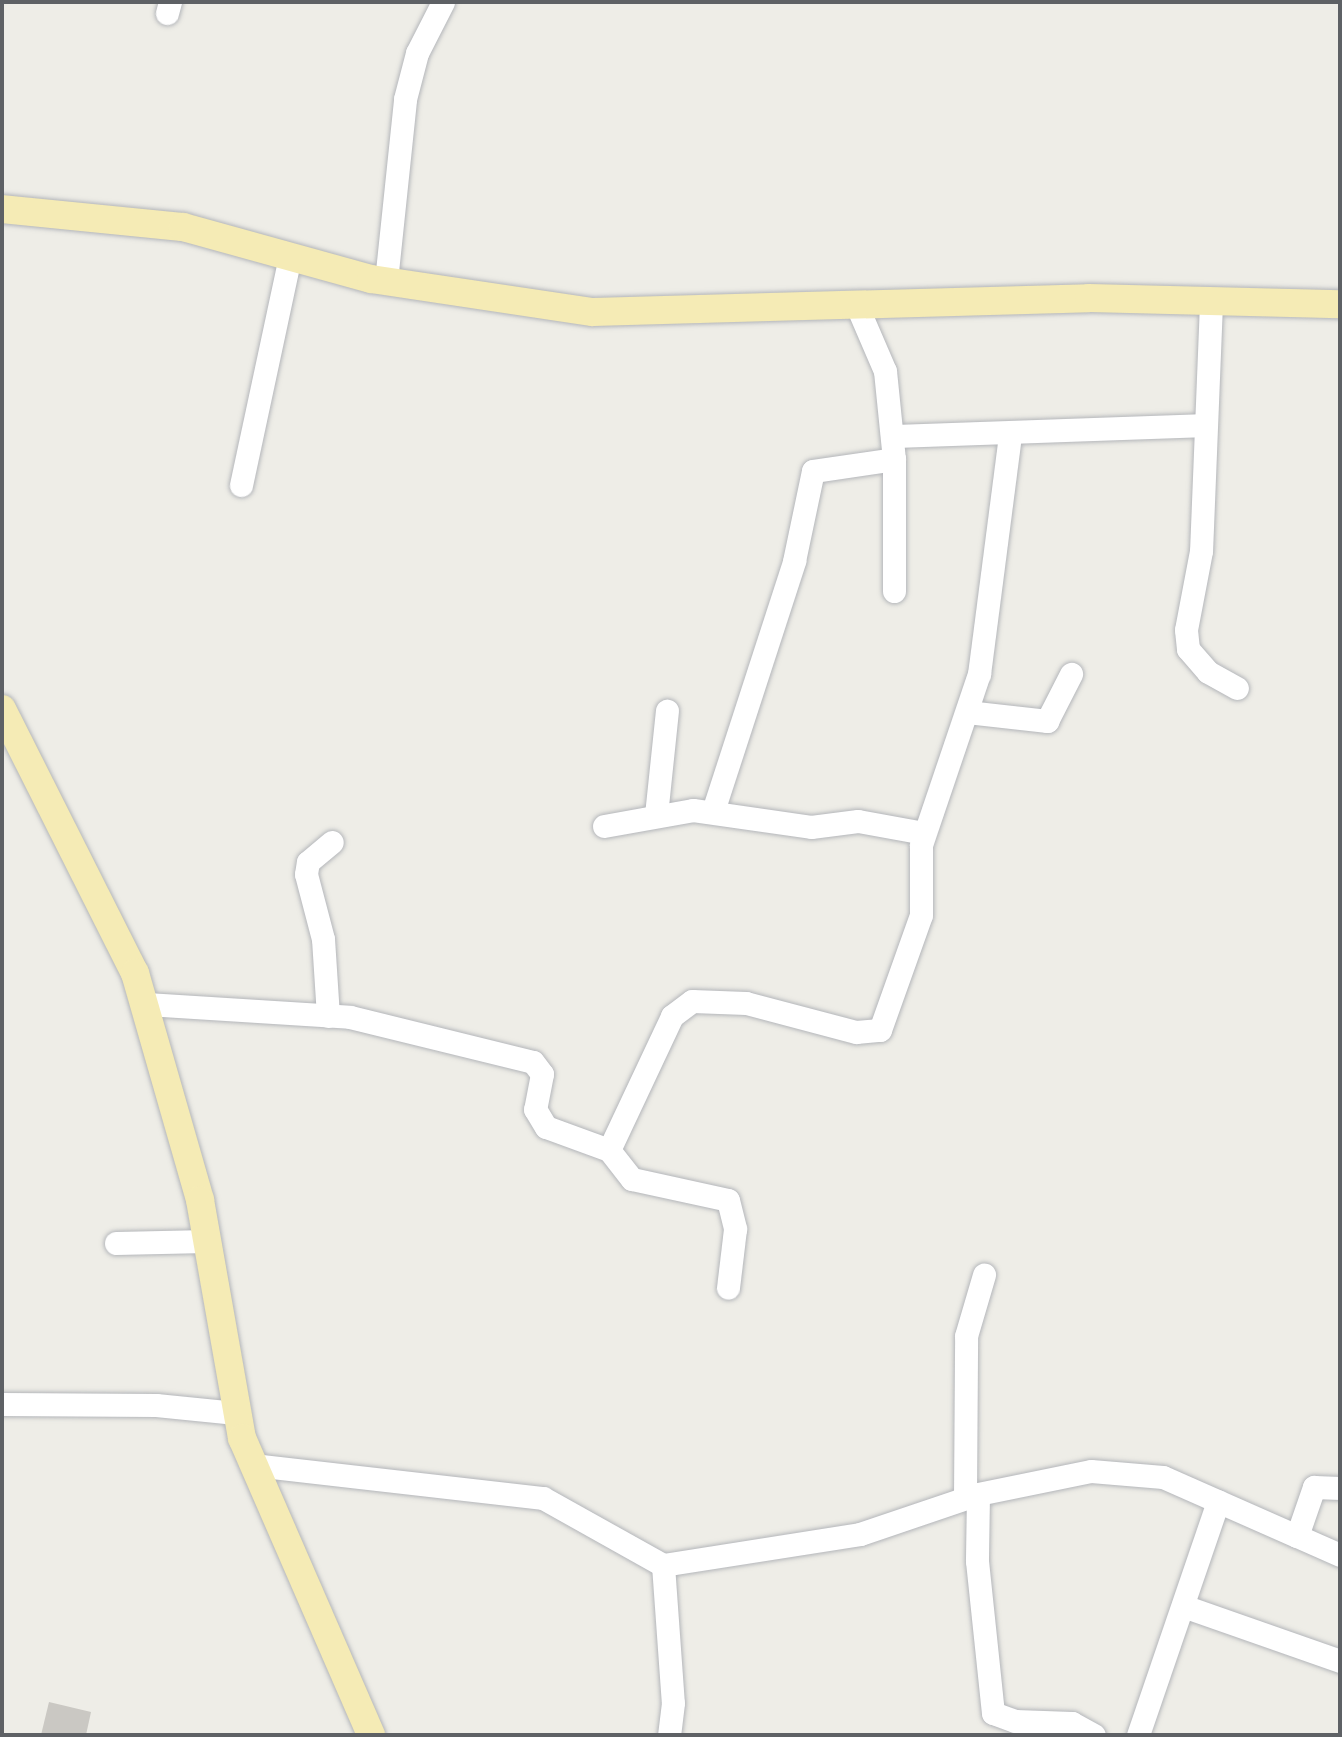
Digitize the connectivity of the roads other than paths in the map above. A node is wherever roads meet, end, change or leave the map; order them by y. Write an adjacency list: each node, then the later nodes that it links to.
1 (443, 2): 4 (street)
2 (2, 209): 3 (main road)
3 (290, 256): 4 (main road); 12 (street)
4 (386, 281): 7 (main road)
5 (1211, 303): 6 (main road); 7 (main road); 8 (street)
6 (1340, 304)
7 (857, 306): 10 (street)
8 (1203, 425): 9 (street); 15 (street)
9 (1010, 435): 10 (street); 18 (street)
10 (892, 436): 11 (street)
11 (894, 459): 13 (street); 20 (street)
12 (241, 485)
13 (894, 591)
14 (1071, 674): 18 (street)
15 (1237, 688)
16 (2, 709): 19 (main road)
17 (667, 711): 21 (street)
18 (967, 712): 23 (street)
19 (9, 743): 25 (main road)
20 (713, 811): 21 (street); 23 (street)
21 (656, 815): 22 (street)
22 (604, 827)
23 (924, 834): 27 (street)
24 (332, 842): 26 (street)
25 (146, 1004): 26 (street); 28 (main road)
26 (328, 1016): 27 (street)
27 (608, 1150): 31 (street)
28 (207, 1241): 29 (street); 33 (main road)
29 (116, 1243)
30 (984, 1275): 36 (street)
31 (728, 1288)
32 (2, 1404): 33 (street)
33 (236, 1413): 34 (main road)
34 (253, 1465): 40 (street); 43 (main road)
35 (1340, 1488): 38 (street)
36 (972, 1496): 37 (street); 40 (street); 45 (street)
37 (1218, 1501): 38 (street); 41 (street)
38 (1297, 1536): 39 (street)
39 (1340, 1555)
40 (663, 1565): 44 (street)
41 (1183, 1606): 42 (street); 46 (street)
42 (1340, 1661)
43 (370, 1735)
44 (669, 1735)
45 (1094, 1735)
46 (1138, 1735)

